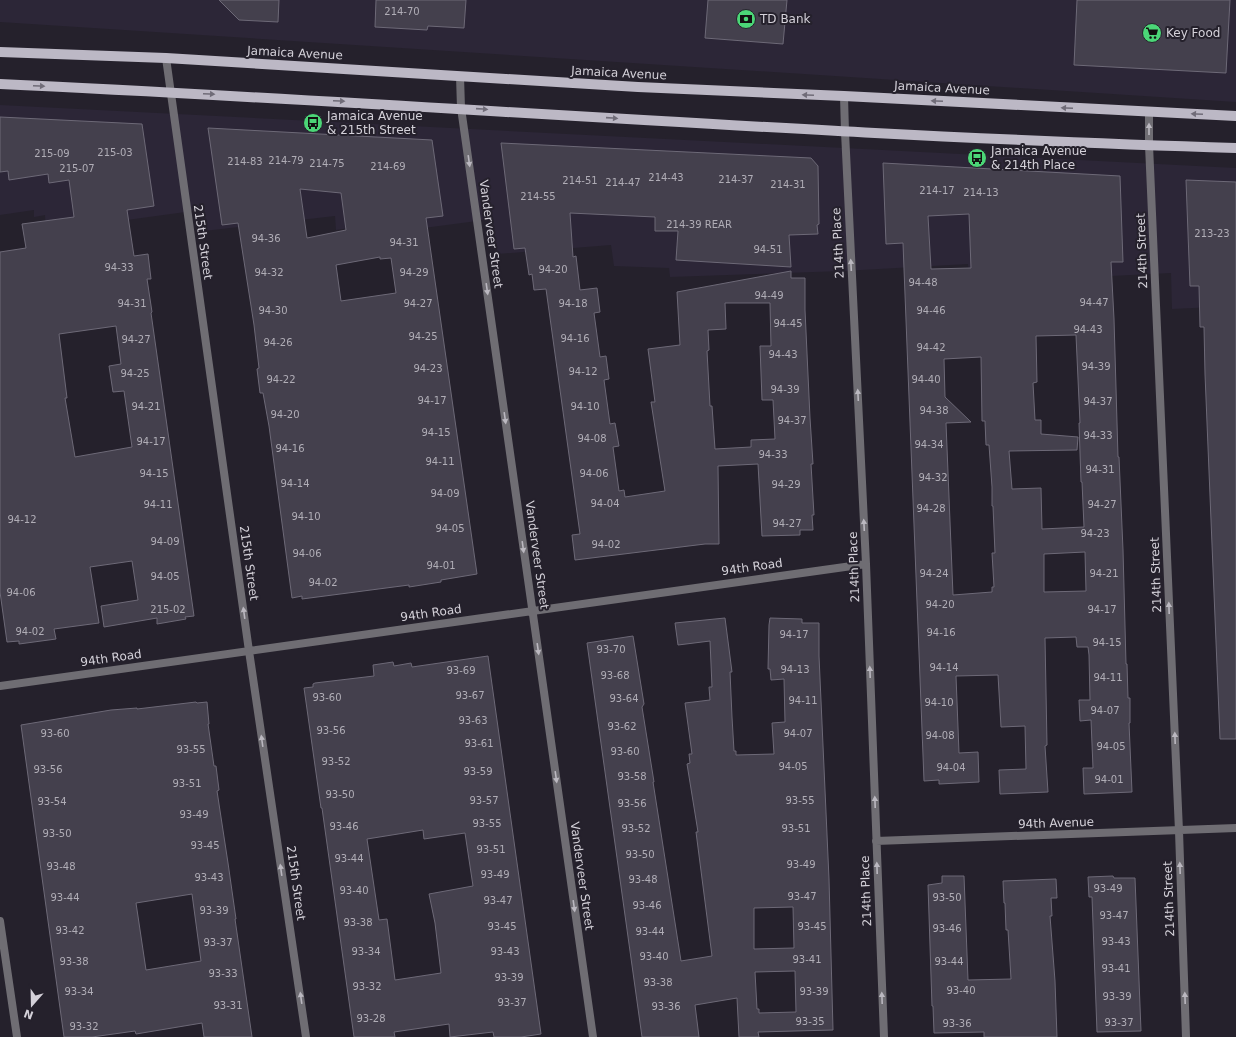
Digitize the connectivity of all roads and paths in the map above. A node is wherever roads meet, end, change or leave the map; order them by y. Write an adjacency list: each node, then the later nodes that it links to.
1 (0, 52): 2 (main road, Jamaica Avenue)
2 (166, 58): 3 (main road, Jamaica Avenue); 5 (street, 215th Street)
3 (460, 76): 6 (main road, Jamaica Avenue, one-way to 3); 7 (street, Vanderveer Street)
4 (0, 84): 5 (main road, one-way to 5)
5 (170, 92): 7 (main road, one-way to 7); 15 (street, 215th Street, one-way to 5)
6 (844, 96): 8 (main road, Jamaica Avenue, one-way to 6); 10 (street, 214th Place)
7 (461, 108): 10 (main road, one-way to 10); 14 (street, Vanderveer Street, one-way to 14)
8 (1149, 112): 9 (main road, Jamaica Avenue, one-way to 8); 11 (street, 214th Street, one-way to 8)
9 (1236, 116)
10 (845, 132): 11 (main road); 13 (street, 214th Place, one-way to 10)
11 (1149, 145): 12 (main road); 18 (street, 214th Street, one-way to 11)
12 (1236, 148)
13 (866, 564): 14 (street, 94th Road); 19 (street, 214th Place, one-way to 13)
14 (532, 610): 15 (street, 94th Road); 23 (street, Vanderveer Street, one-way to 23)
15 (249, 651): 16 (street, 94th Road); 22 (street, 215th Street, one-way to 15)
16 (0, 686)
17 (1236, 828): 18 (street, 94th Avenue)
18 (1179, 831): 19 (street, 94th Avenue); 25 (street, 214th Street, one-way to 18)
19 (876, 841): 24 (street, 214th Place, one-way to 19)
20 (0, 921): 21 (street)
21 (17, 1037)
22 (306, 1037)
23 (593, 1037)
24 (884, 1037)
25 (1186, 1037)

